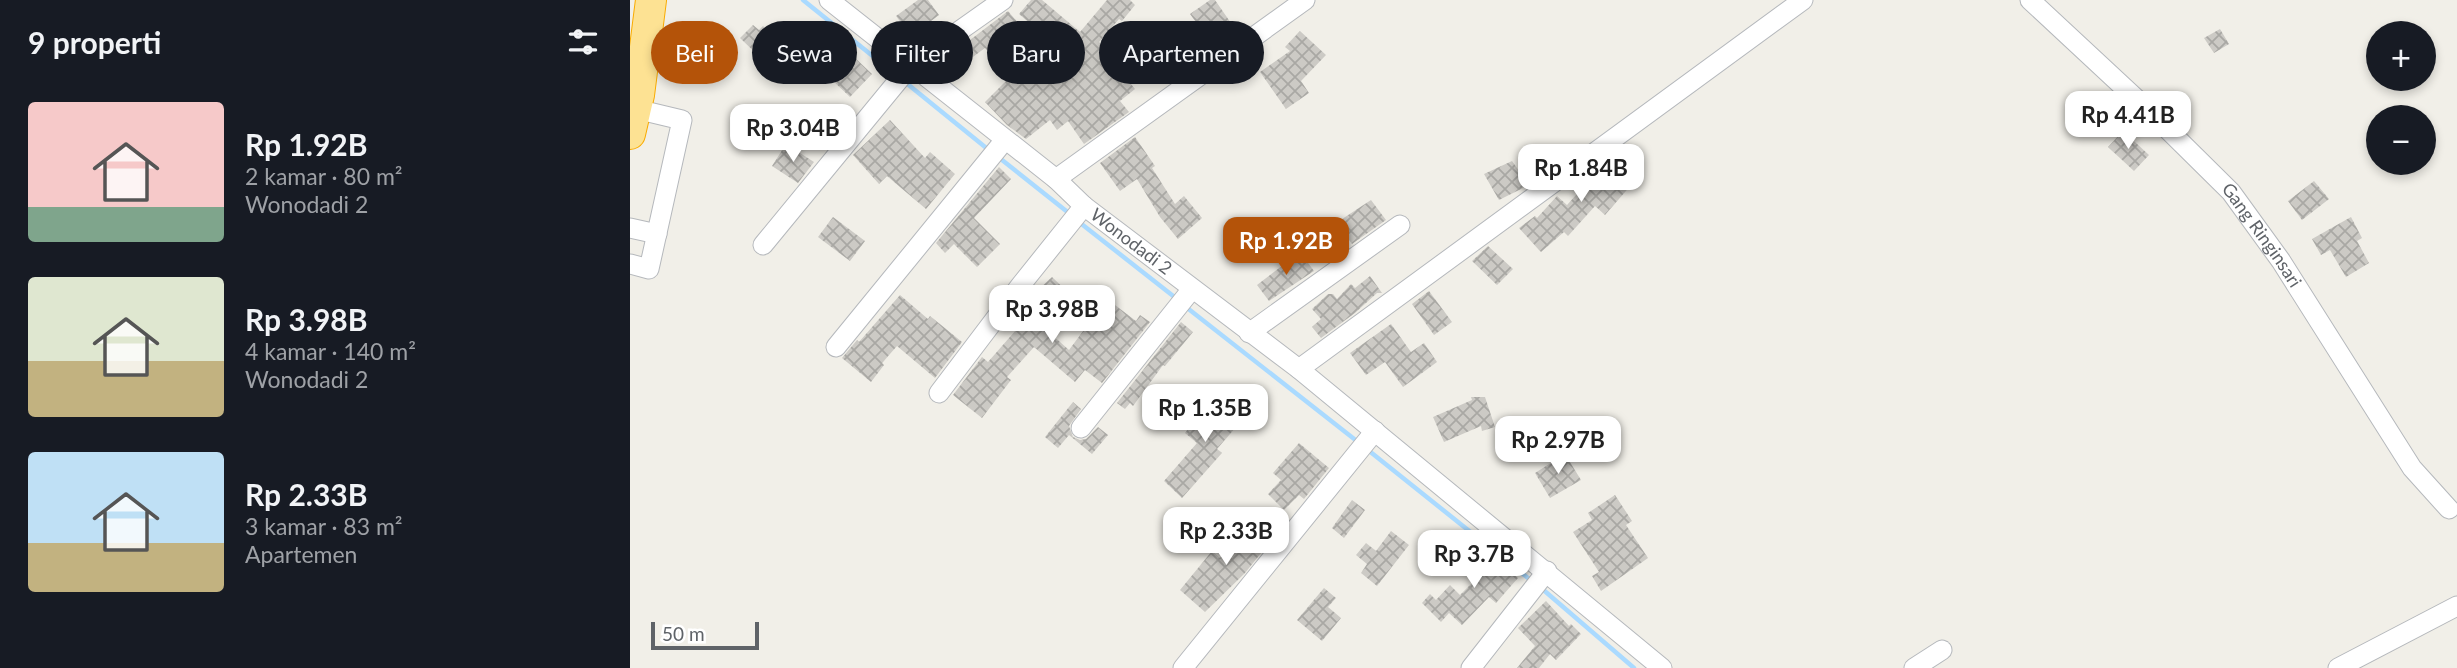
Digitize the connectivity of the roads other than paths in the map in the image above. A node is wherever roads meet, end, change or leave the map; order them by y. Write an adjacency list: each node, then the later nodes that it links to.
1 (651, 0): 11 (highway)
2 (829, 0): 8 (street, Wonodadi 2)
3 (1003, 0): 7 (street)
4 (1305, 0): 13 (street)
5 (1803, 0): 23 (street)
6 (2029, 0): 27 (street, Gang Ringinsari)
7 (973, 21)
8 (871, 33)
9 (895, 84): 18 (street)
10 (934, 84): 12 (street, Wonodadi 2)
11 (633, 121): 17 (street)
12 (1004, 141): 13 (street, Wonodadi 2); 22 (street)
13 (1056, 180): 14 (street, Wonodadi 2)
14 (1084, 206): 20 (street, Wonodadi 2); 24 (street)
15 (1400, 225): 21 (street)
16 (630, 228): 17 (street)
17 (657, 234): 19 (street)
18 (763, 245)
19 (630, 264)
20 (1192, 289): 21 (street, Wonodadi 2); 25 (street)
21 (1249, 333): 23 (street, Wonodadi 2)
22 (836, 347)
23 (1299, 369): 26 (street, Wonodadi 2)
24 (939, 394)
25 (1081, 428)
26 (1374, 431): 28 (street, Wonodadi 2); 31 (street)
27 (2454, 513)
28 (1546, 573): 32 (street); 33 (street, Wonodadi 2)
29 (2457, 606): 35 (street)
30 (1941, 650): 34 (street)
31 (1183, 668)
32 (1471, 668)
33 (1662, 668)
34 (1914, 668)
35 (2338, 668)

